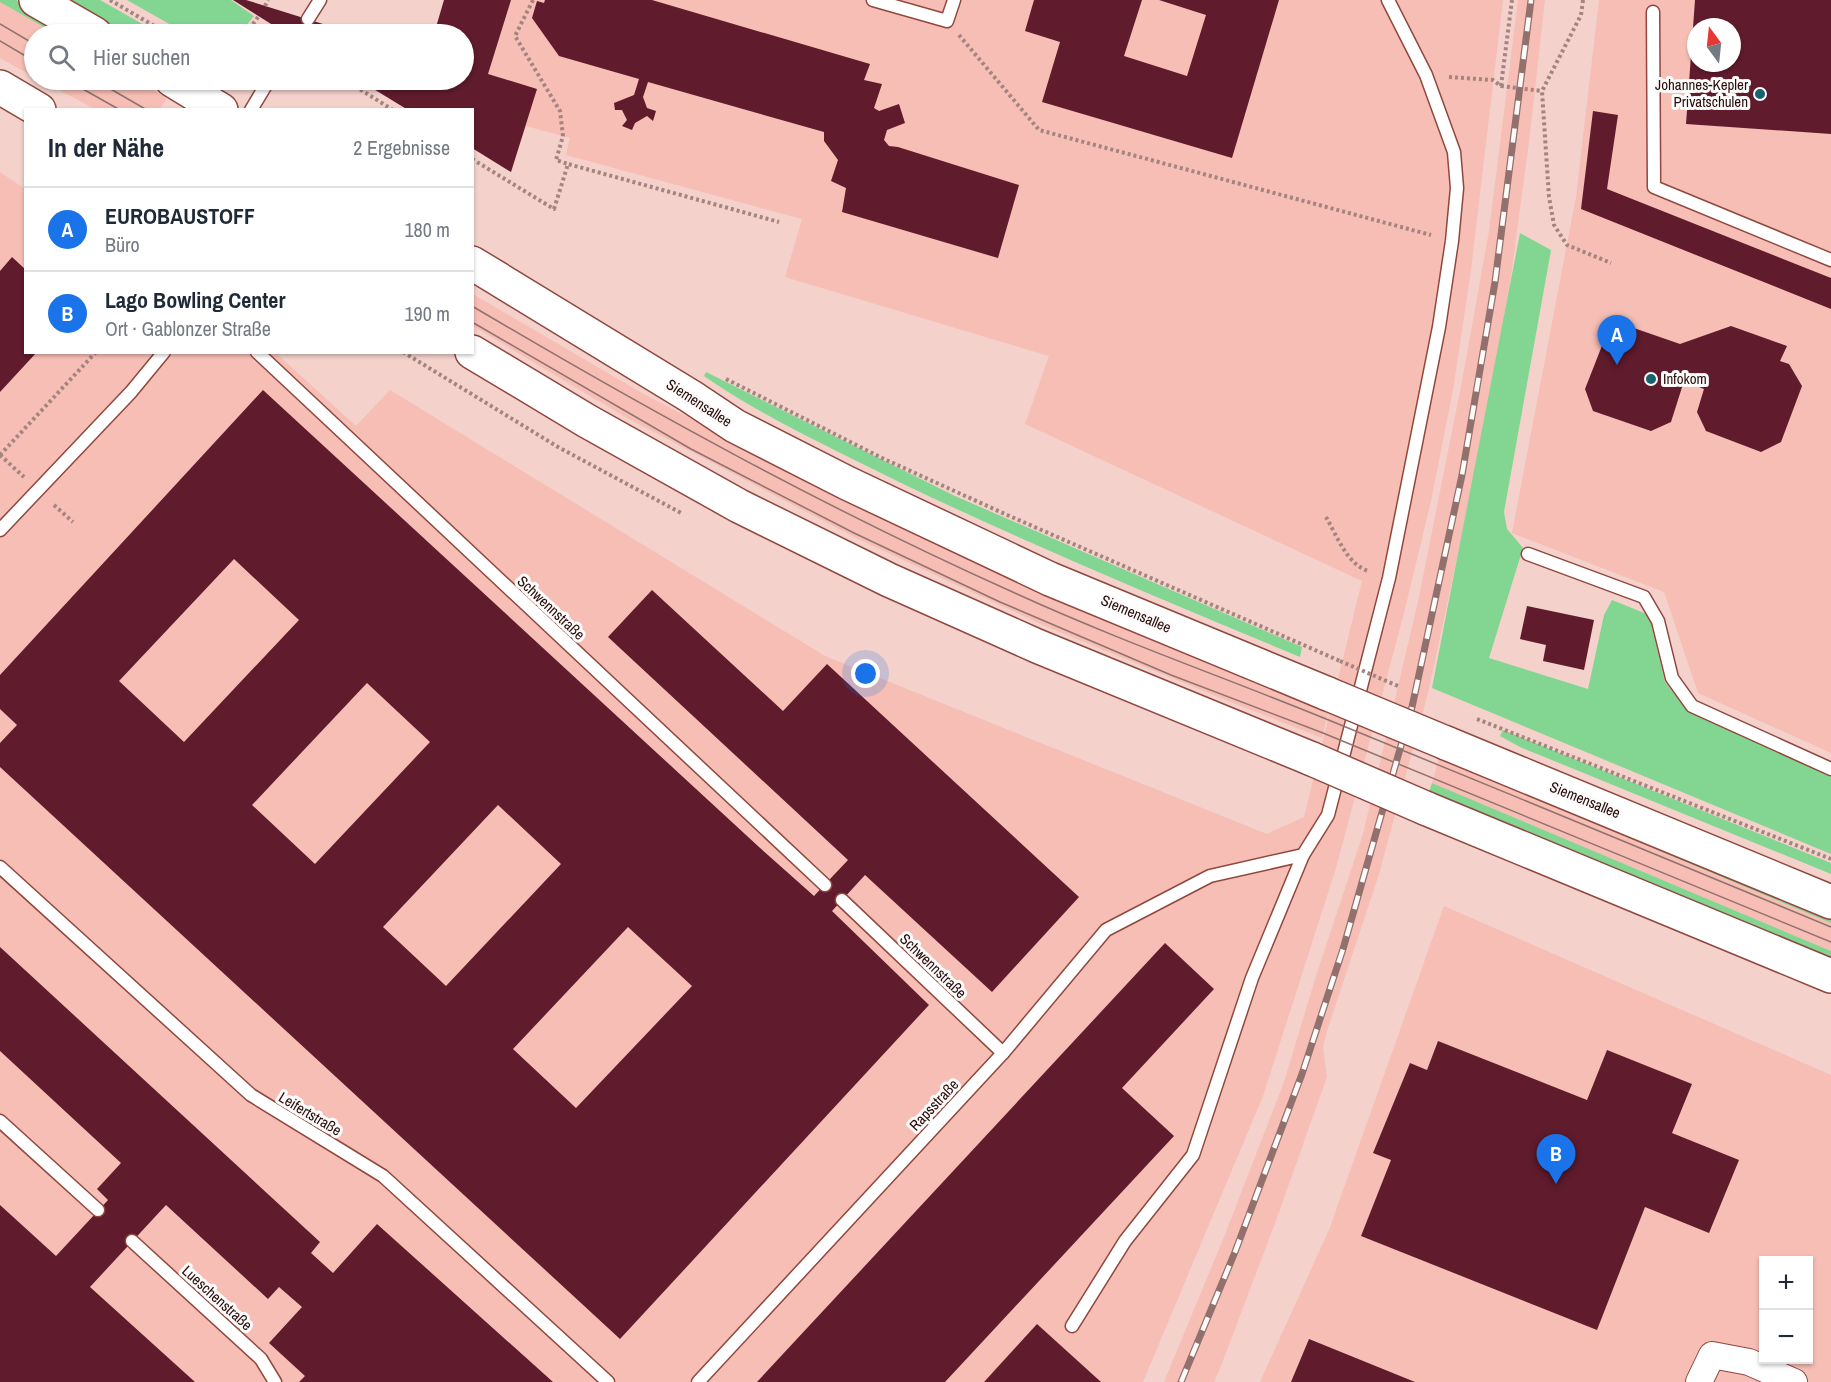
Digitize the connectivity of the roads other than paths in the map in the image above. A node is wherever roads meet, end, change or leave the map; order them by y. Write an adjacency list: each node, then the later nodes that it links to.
1 (36, 0): 8 (main road)
2 (320, 0): 7 (lane)
3 (873, 0): 4 (lane)
4 (954, 0)
5 (1388, 0): 23 (lane)
6 (1653, 12): 15 (lane)
7 (308, 19)
8 (78, 24)
9 (0, 87): 12 (main road)
10 (188, 90): 13 (main road)
11 (263, 90): 14 (lane)
12 (36, 108)
13 (218, 108)
14 (252, 108)
15 (1831, 260)
16 (474, 264): 27 (main road, Siemensallee, bridge)
17 (474, 353): 28 (main road, bridge)
18 (162, 354): 20 (lane)
19 (259, 354): 25 (lane, Schwennstraße)
20 (0, 530)
21 (1528, 554): 22 (lane)
22 (1831, 769)
23 (1303, 855): 29 (lane, Rapsstraße); 33 (lane)
24 (0, 867): 35 (lane, Leifertstraße)
25 (825, 885)
26 (842, 900): 29 (lane, Schwennstraße)
27 (1831, 902)
28 (1831, 976)
29 (1003, 1053): 36 (lane, Rapsstraße)
30 (0, 1121): 31 (lane)
31 (98, 1210)
32 (132, 1241): 34 (lane, Lueschenstraße)
33 (1072, 1326)
34 (275, 1382)
35 (608, 1382)
36 (698, 1382)
37 (1699, 1382): 38 (street)
38 (1794, 1382)

